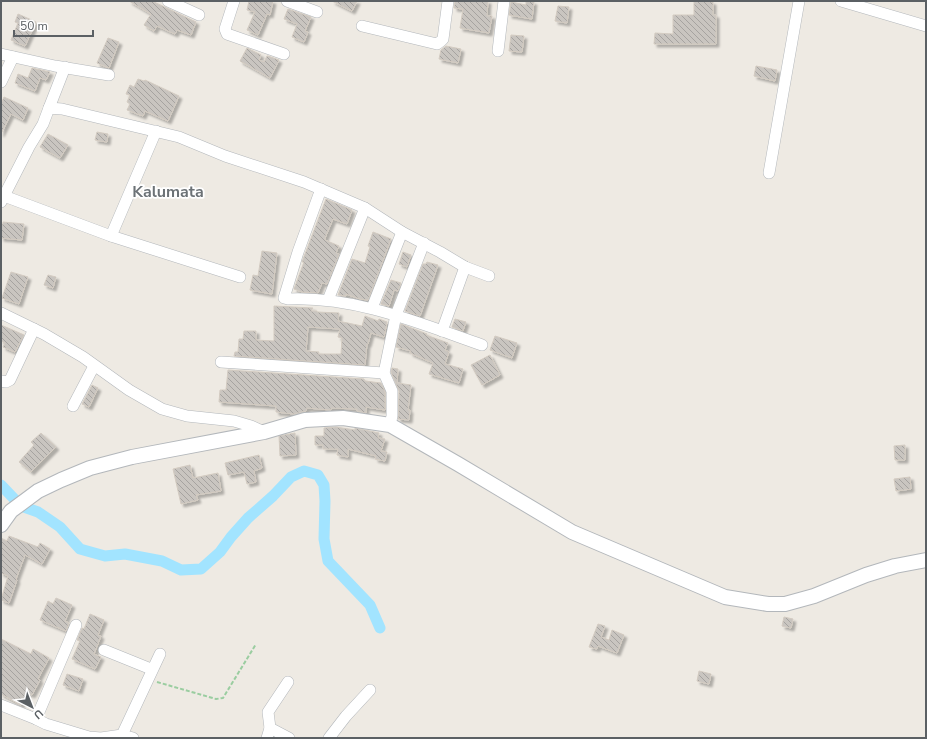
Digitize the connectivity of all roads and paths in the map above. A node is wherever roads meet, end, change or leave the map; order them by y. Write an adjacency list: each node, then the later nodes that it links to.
1 (168, 1): 9 (street)
2 (287, 1): 8 (street)
3 (448, 1): 10 (street)
4 (504, 1): 12 (street)
5 (799, 1): 21 (street)
6 (841, 1): 11 (street)
7 (232, 2): 14 (street)
8 (317, 12)
9 (199, 14)
10 (362, 26)
11 (926, 26)
12 (498, 51)
13 (1, 54): 15 (street)
14 (284, 54)
15 (13, 56): 16 (street); 18 (street)
16 (65, 67): 17 (street); 19 (street)
17 (110, 74)
18 (1, 82)
19 (49, 108): 20 (street); 23 (street)
20 (156, 131): 22 (street); 26 (street)
21 (769, 173)
22 (321, 189): 24 (street); 31 (street)
23 (3, 199): 26 (street)
24 (365, 208): 25 (street); 31 (street)
25 (402, 232): 27 (street); 32 (street)
26 (111, 236): 30 (street)
27 (424, 243): 28 (street); 34 (street)
28 (465, 267): 29 (street); 36 (street)
29 (489, 276)
30 (240, 277)
31 (328, 300): 32 (street)
32 (372, 308): 34 (street)
33 (1, 313): 35 (street)
34 (396, 315): 36 (street); 40 (street)
35 (34, 329): 39 (street); 41 (street)
36 (442, 331): 37 (street)
37 (482, 345)
38 (221, 362): 40 (street)
39 (94, 366): 42 (street); 44 (street)
40 (384, 373): 43 (street)
41 (1, 381)
42 (73, 406)
43 (390, 425): 44 (street); 46 (street)
44 (264, 432): 45 (street)
45 (1, 525)
46 (926, 560)
47 (76, 625): 55 (street)
48 (256, 644): 51 (path)
49 (104, 650): 51 (street)
50 (160, 654): 51 (street)
51 (150, 674): 57 (street)
52 (288, 682): 56 (street)
53 (370, 690): 60 (street)
54 (1, 705): 55 (street)
55 (36, 719): 57 (street)
56 (268, 733): 59 (street)
57 (122, 735): 58 (street)
58 (133, 738)
59 (289, 738)
60 (329, 738)

